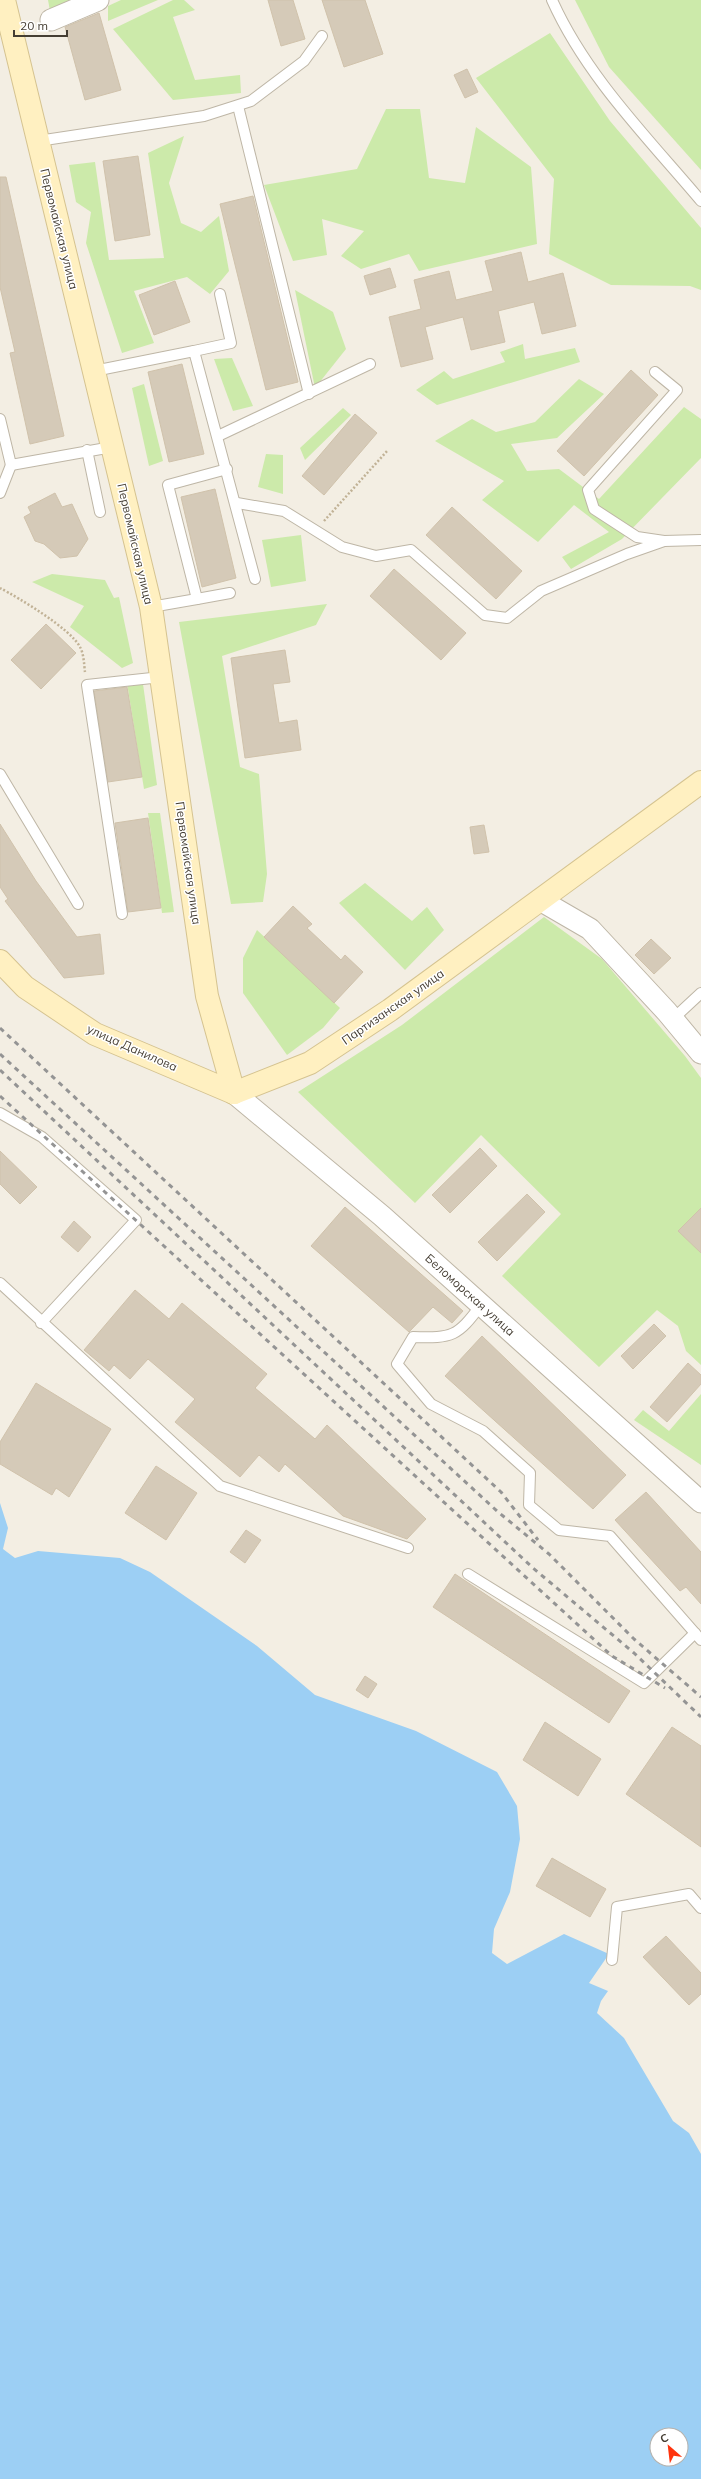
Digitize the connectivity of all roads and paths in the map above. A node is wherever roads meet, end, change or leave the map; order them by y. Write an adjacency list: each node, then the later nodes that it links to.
1 (4, 0): 7 (main road, Первомайская улица)
2 (98, 0): 4 (street)
3 (552, 0): 8 (lane)
4 (51, 20)
5 (322, 36): 6 (lane)
6 (238, 106): 7 (lane); 14 (lane)
7 (38, 141): 12 (main road, Первомайская улица)
8 (701, 201)
9 (220, 294): 10 (lane)
10 (194, 351): 12 (lane); 16 (lane)
11 (370, 364): 14 (lane)
12 (94, 371): 17 (main road, Первомайская улица)
13 (655, 372): 27 (lane)
14 (309, 394): 16 (lane)
15 (0, 419): 20 (lane)
16 (218, 436): 21 (lane)
17 (112, 447): 18 (lane); 32 (main road, Первомайская улица)
18 (87, 450): 20 (lane); 24 (lane)
19 (388, 450): 25 (path)
20 (11, 465): 22 (lane)
21 (227, 469): 23 (lane); 31 (lane)
22 (0, 493)
23 (237, 503): 25 (lane); 28 (lane)
24 (100, 512)
25 (316, 530): 27 (lane)
26 (701, 540): 27 (lane)
27 (664, 542)
28 (255, 579)
29 (0, 588): 34 (path)
30 (230, 593): 31 (lane)
31 (196, 599): 32 (lane)
32 (151, 607): 33 (main road, Первомайская улица)
33 (161, 677): 34 (lane); 44 (main road, Первомайская улица)
34 (87, 686): 39 (lane)
35 (0, 774): 38 (lane)
36 (701, 782): 37 (main road, Партизанская улица)
37 (540, 900): 42 (street); 44 (main road, Партизанская улица)
38 (78, 904)
39 (122, 914)
40 (0, 961): 44 (main road, улица Данилова)
41 (701, 993): 42 (lane)
42 (673, 1019): 43 (street)
43 (701, 1053)
44 (234, 1093): 47 (street, Беломорская улица)
45 (0, 1113): 48 (lane)
46 (0, 1283): 48 (lane)
47 (481, 1305): 49 (street, Беломорская улица); 52 (lane)
48 (42, 1323): 50 (lane)
49 (701, 1502)
50 (408, 1548)
51 (468, 1574): 52 (lane)
52 (698, 1637)
53 (701, 1908): 54 (lane)
54 (612, 1960)

